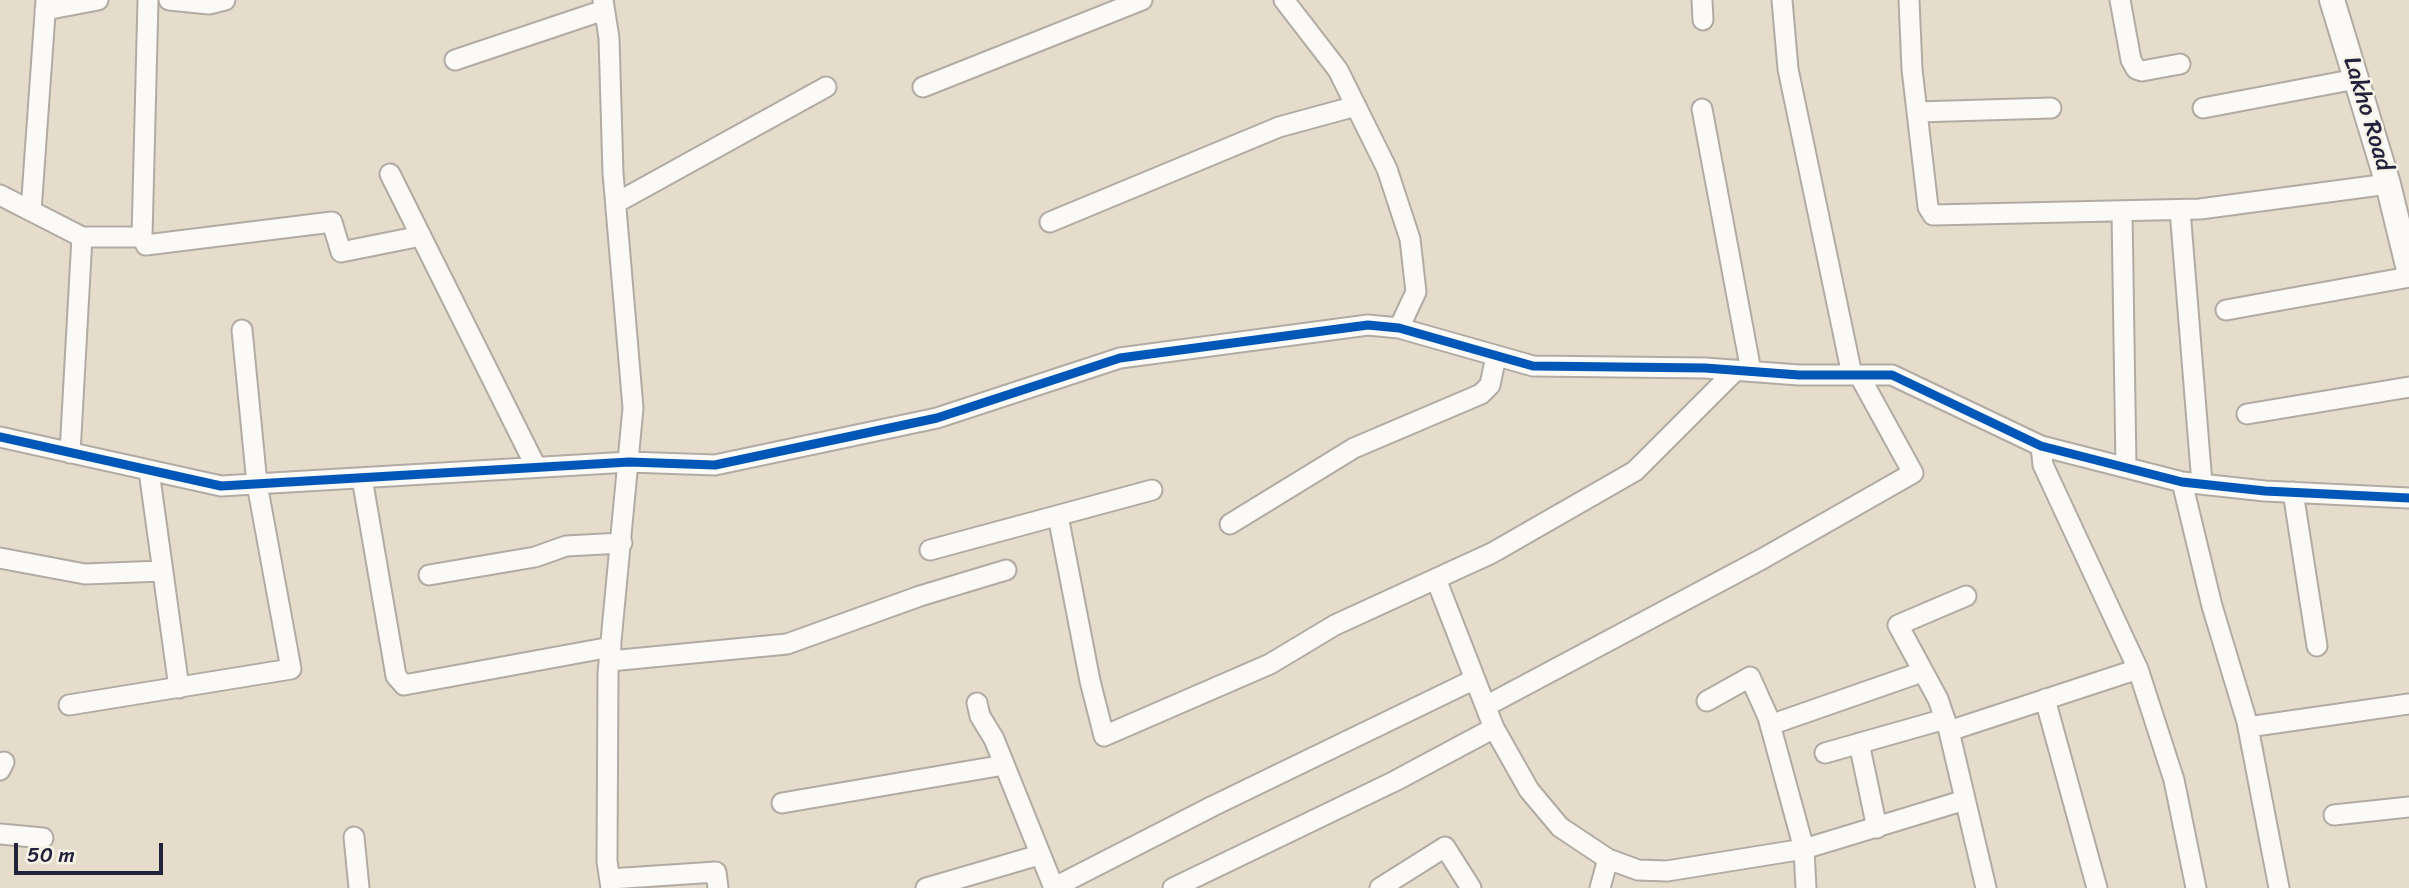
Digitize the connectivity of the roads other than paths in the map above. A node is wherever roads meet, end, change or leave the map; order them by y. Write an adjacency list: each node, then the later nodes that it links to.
1 (98, 0): 12 (street)
2 (148, 0): 35 (street)
3 (169, 0): 4 (street)
4 (225, 0)
5 (1142, 0): 18 (street)
6 (1284, 0): 20 (street)
7 (1702, 0): 14 (street)
8 (1782, 0): 43 (street)
9 (1909, 0): 24 (street)
10 (2120, 0): 16 (street)
11 (2332, 0): 17 (street, Lakho Road)
12 (45, 5): 30 (street)
13 (604, 5): 15 (street); 28 (street)
14 (1703, 20)
15 (455, 60)
16 (2180, 64)
17 (2356, 79): 22 (street); 26 (street, Lakho Road)
18 (923, 87)
19 (826, 88): 28 (street)
20 (1356, 106): 32 (street); 39 (street)
21 (2051, 108): 24 (street)
22 (2203, 108)
23 (1702, 109): 42 (street)
24 (1917, 112): 31 (street)
25 (390, 174): 33 (street)
26 (2388, 184): 29 (street); 36 (street, Lakho Road)
27 (0, 195): 30 (street)
28 (616, 203): 49 (street)
29 (2180, 210): 31 (street); 56 (street)
30 (31, 211): 34 (street)
31 (2122, 212): 51 (street)
32 (1051, 222)
33 (421, 236): 35 (street); 50 (street)
34 (82, 237): 35 (street); 48 (street)
35 (142, 237)
36 (2409, 270)
37 (2409, 276): 38 (street)
38 (2225, 310)
39 (1399, 328): 41 (street); 49 (street)
40 (242, 330): 55 (street)
41 (1496, 356): 42 (street); 61 (street)
42 (1743, 371): 43 (street); 68 (street)
43 (1856, 375): 47 (street); 81 (street)
44 (2409, 387): 45 (street)
45 (2247, 414)
46 (0, 437): 48 (street)
47 (2042, 446): 51 (street); 72 (street)
48 (70, 453): 52 (street)
49 (629, 462): 50 (street); 62 (street)
50 (536, 467): 53 (street)
51 (2126, 467): 54 (street)
52 (149, 471): 55 (street); 66 (street)
53 (362, 478): 55 (street); 71 (street)
54 (2182, 482): 56 (street); 84 (street)
55 (257, 484): 75 (street)
56 (2202, 484): 58 (street)
57 (1152, 490): 60 (street)
58 (2293, 492): 59 (street); 70 (street)
59 (2409, 498)
60 (1058, 516): 63 (street); 68 (street)
61 (1230, 524)
62 (622, 543): 67 (street); 71 (street)
63 (930, 550)
64 (0, 558): 66 (street)
65 (1006, 570): 71 (street)
66 (162, 571): 75 (street)
67 (429, 575)
68 (1436, 579): 74 (street)
69 (1966, 596): 73 (street)
70 (2317, 646)
71 (610, 654): 100 (street)
72 (2138, 669): 76 (street); 112 (street)
73 (1922, 672): 82 (street); 83 (street)
74 (1475, 679): 81 (street); 104 (street)
75 (179, 688): 80 (street)
76 (2045, 699): 83 (street); 111 (street)
77 (1707, 701): 82 (street)
78 (977, 703): 88 (street)
79 (2409, 704): 84 (street)
80 (69, 705)
81 (1486, 706): 85 (street)
82 (1770, 725): 97 (street)
83 (1947, 725): 86 (street); 89 (street)
84 (2248, 727): 113 (street)
85 (1494, 728): 99 (street); 105 (street)
86 (1859, 743): 87 (street); 93 (street)
87 (1825, 753)
88 (1004, 765): 90 (street); 98 (street)
89 (1965, 800): 93 (street); 110 (street)
90 (782, 803)
91 (2409, 807): 92 (street)
92 (2334, 815)
93 (1877, 828): 97 (street)
94 (0, 834): 96 (street)
95 (354, 837): 101 (street)
96 (43, 838)
97 (1804, 849): 99 (street); 109 (street)
98 (1040, 855): 103 (street); 104 (street)
99 (1608, 859): 108 (street)
100 (610, 883): 102 (street)
101 (359, 888)
102 (718, 888)
103 (926, 888)
104 (1053, 888)
105 (1173, 888)
106 (1380, 888): 107 (street)
107 (1471, 888)
108 (1600, 888)
109 (1806, 888)
110 (1986, 888)
111 (2097, 888)
112 (2196, 888)
113 (2279, 888)

